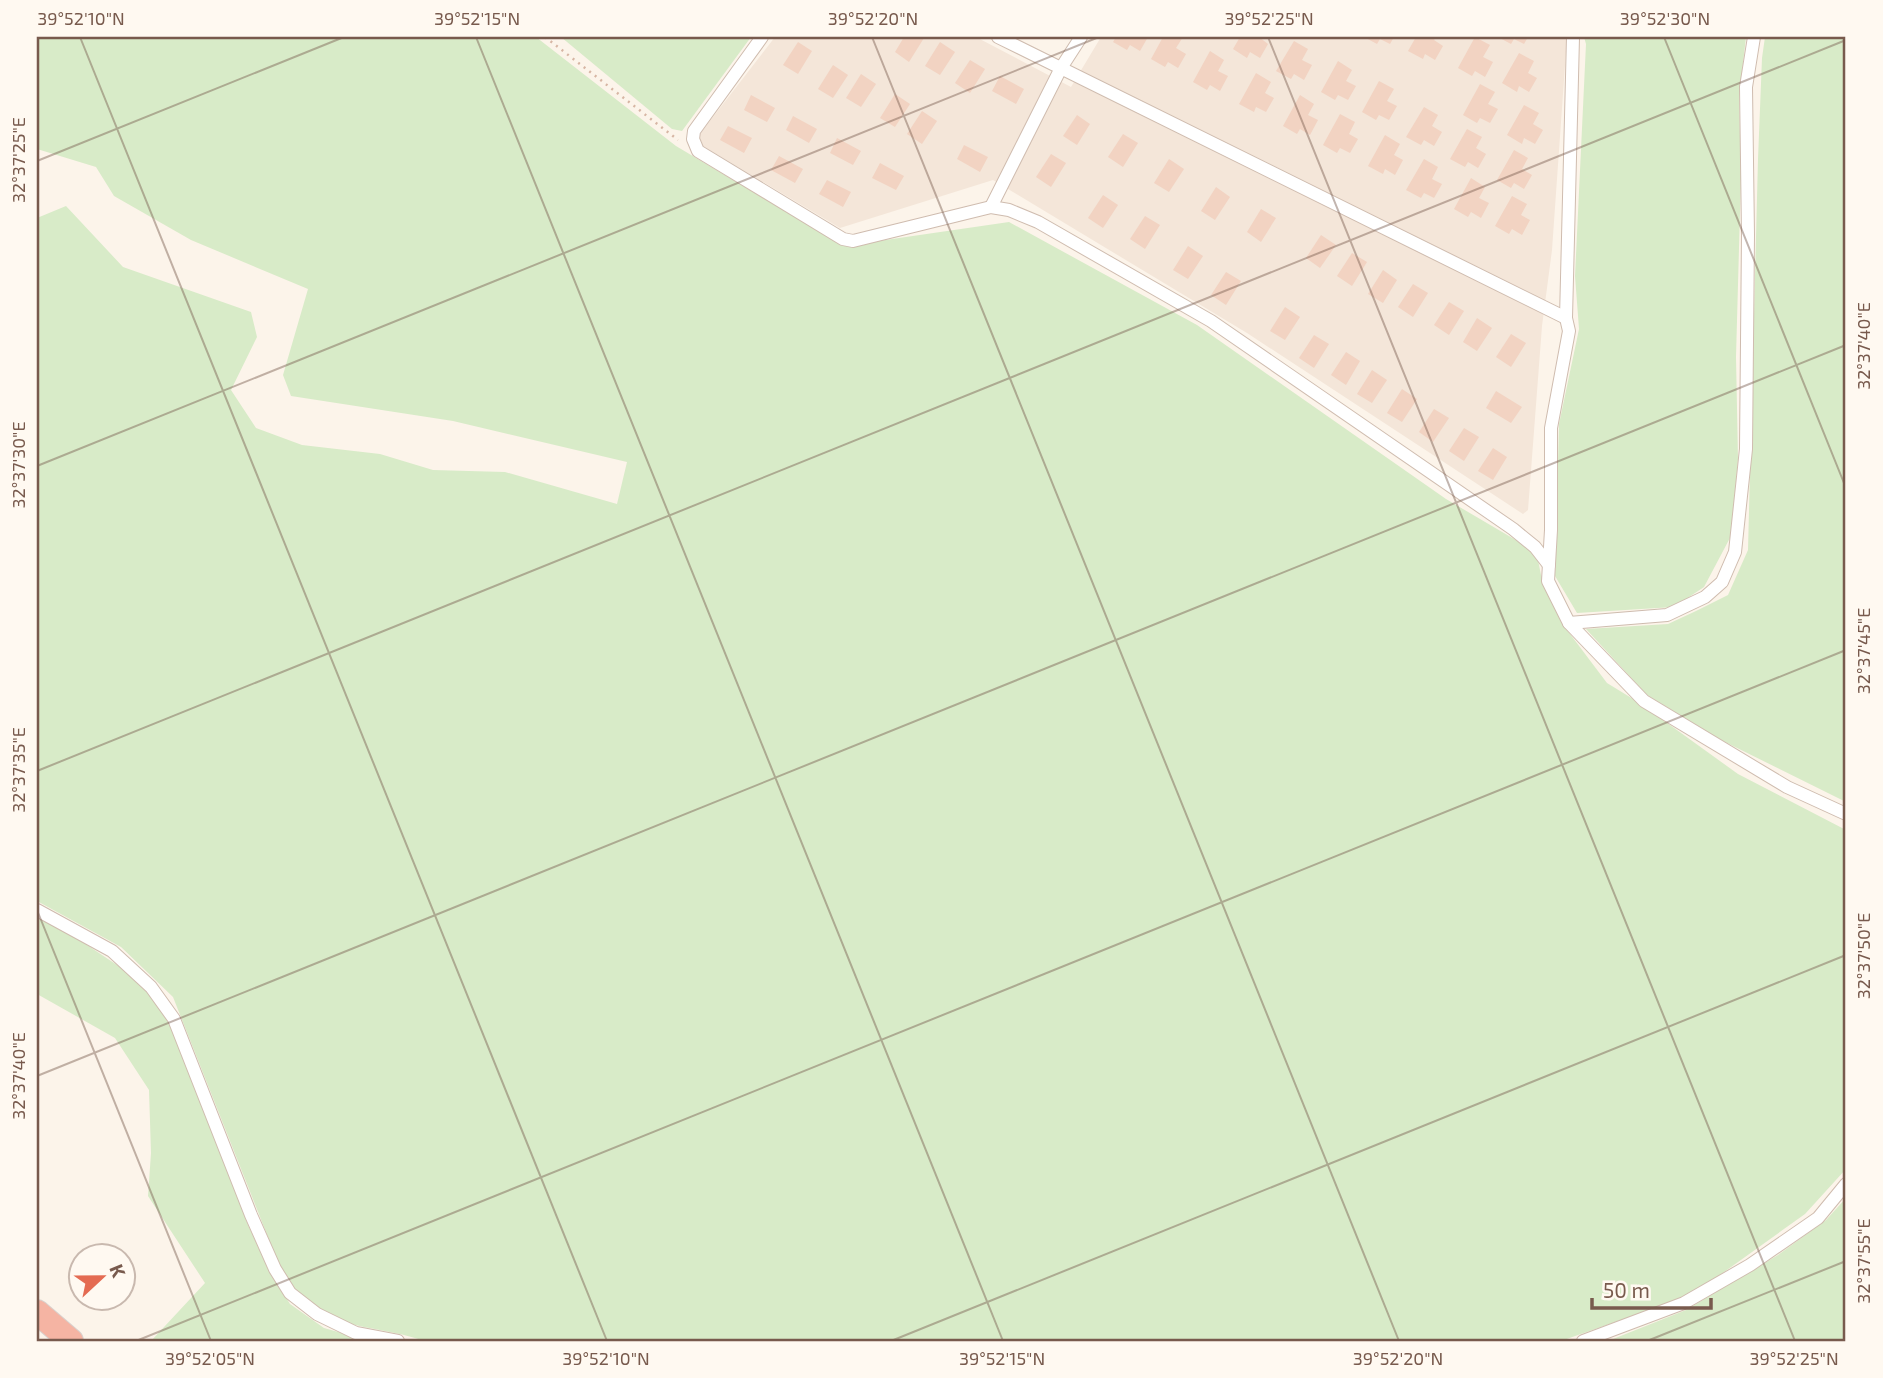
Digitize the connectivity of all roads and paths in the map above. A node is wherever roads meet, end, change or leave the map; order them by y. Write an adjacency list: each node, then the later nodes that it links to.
1 (545, 37): 8 (path)
2 (762, 37): 8 (street)
3 (998, 37): 7 (street)
4 (1081, 37): 7 (street)
5 (1573, 37): 10 (street)
6 (1754, 37): 12 (street)
7 (1061, 68): 9 (street); 10 (street)
8 (698, 151): 9 (street)
9 (991, 207): 11 (street)
10 (1566, 318): 11 (street)
11 (1549, 565): 12 (street)
12 (1569, 624): 13 (street)
13 (1846, 814)
14 (37, 910): 18 (street)
15 (1846, 1184): 19 (street)
16 (37, 1312): 17 (highway)
17 (71, 1341)
18 (398, 1341)
19 (1583, 1341)

